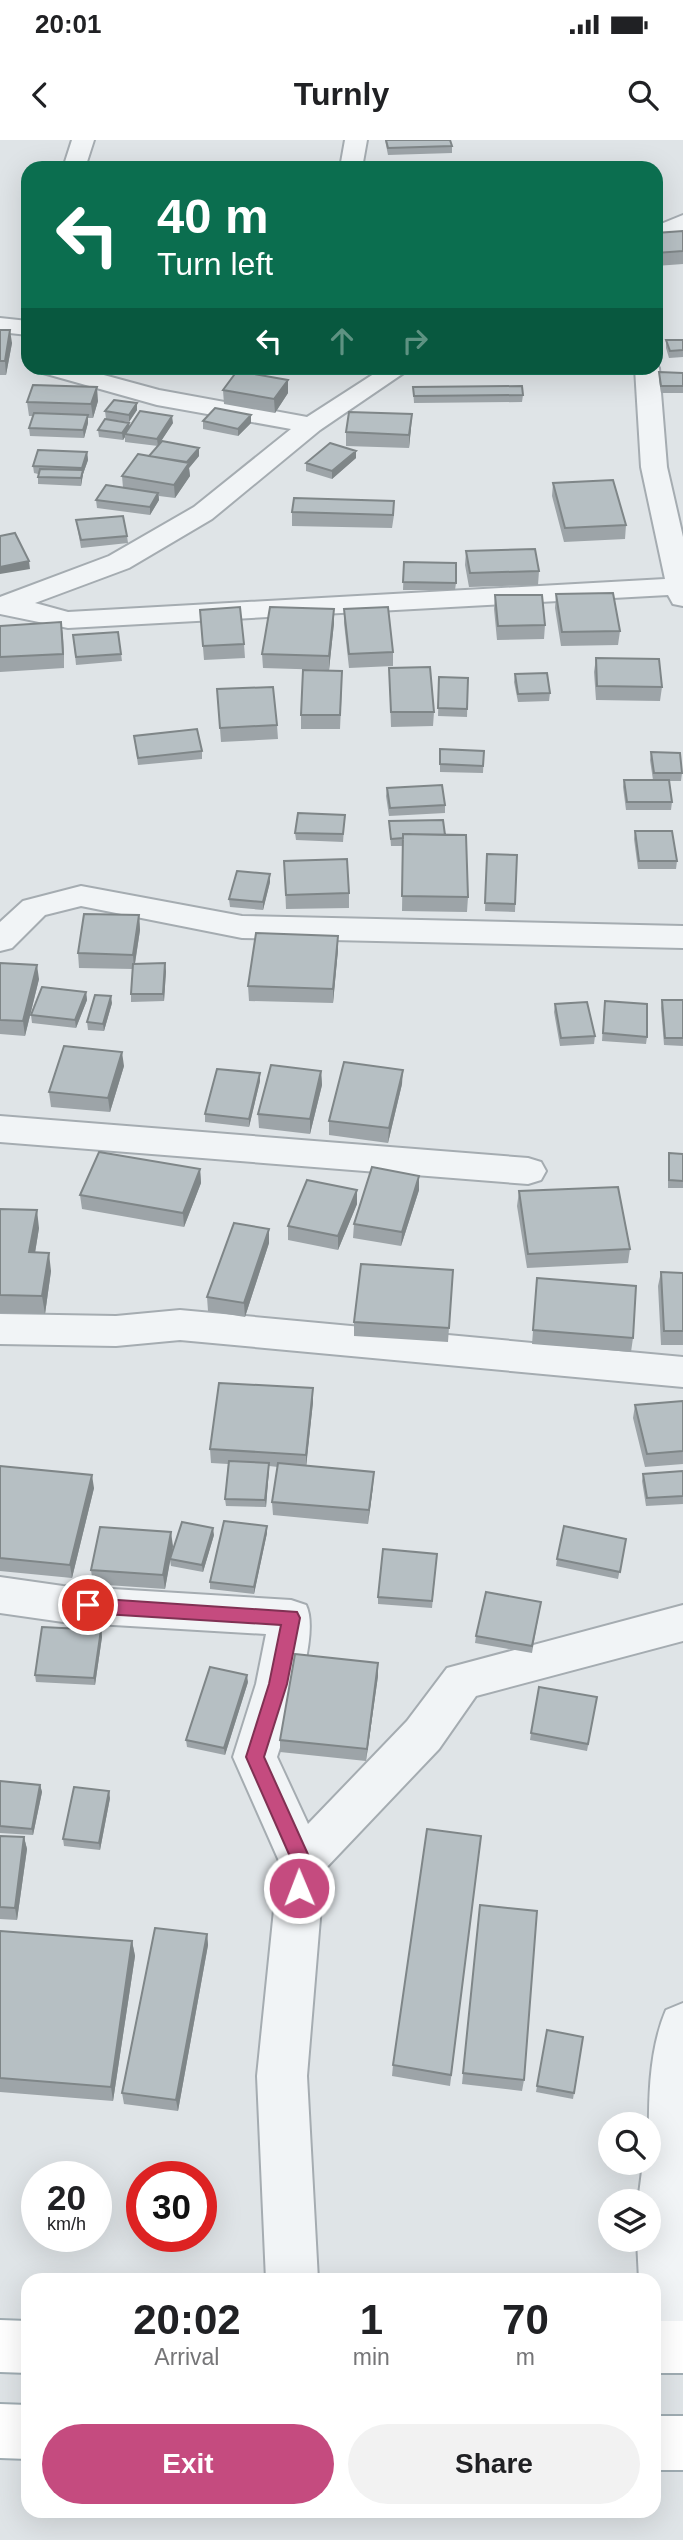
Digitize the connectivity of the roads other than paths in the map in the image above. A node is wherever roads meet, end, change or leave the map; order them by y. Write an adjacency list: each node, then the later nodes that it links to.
1 (83, 140): 3 (street)
2 (356, 140): 4 (street)
3 (76, 161)
4 (352, 161)
5 (683, 222): 6 (street)
6 (663, 231)
7 (0, 325): 8 (street)
8 (21, 327)
9 (77, 375): 12 (street)
10 (389, 375): 12 (street)
11 (647, 375): 13 (street)
12 (311, 425): 14 (street)
13 (681, 592): 14 (street)
14 (3, 605)
15 (683, 937): 16 (street)
16 (0, 940)
17 (0, 1129): 18 (street)
18 (528, 1171)
19 (0, 1329): 20 (street)
20 (683, 1372)
21 (0, 1595): 23 (street)
22 (683, 1623): 23 (street)
23 (302, 1861): 25 (street)
24 (683, 2026): 28 (street)
25 (292, 2273)
26 (0, 2346): 27 (main road)
27 (21, 2347)
28 (668, 2347)
29 (0, 2431): 30 (main road)
30 (21, 2432)
31 (661, 2443): 32 (main road)
32 (683, 2443)

